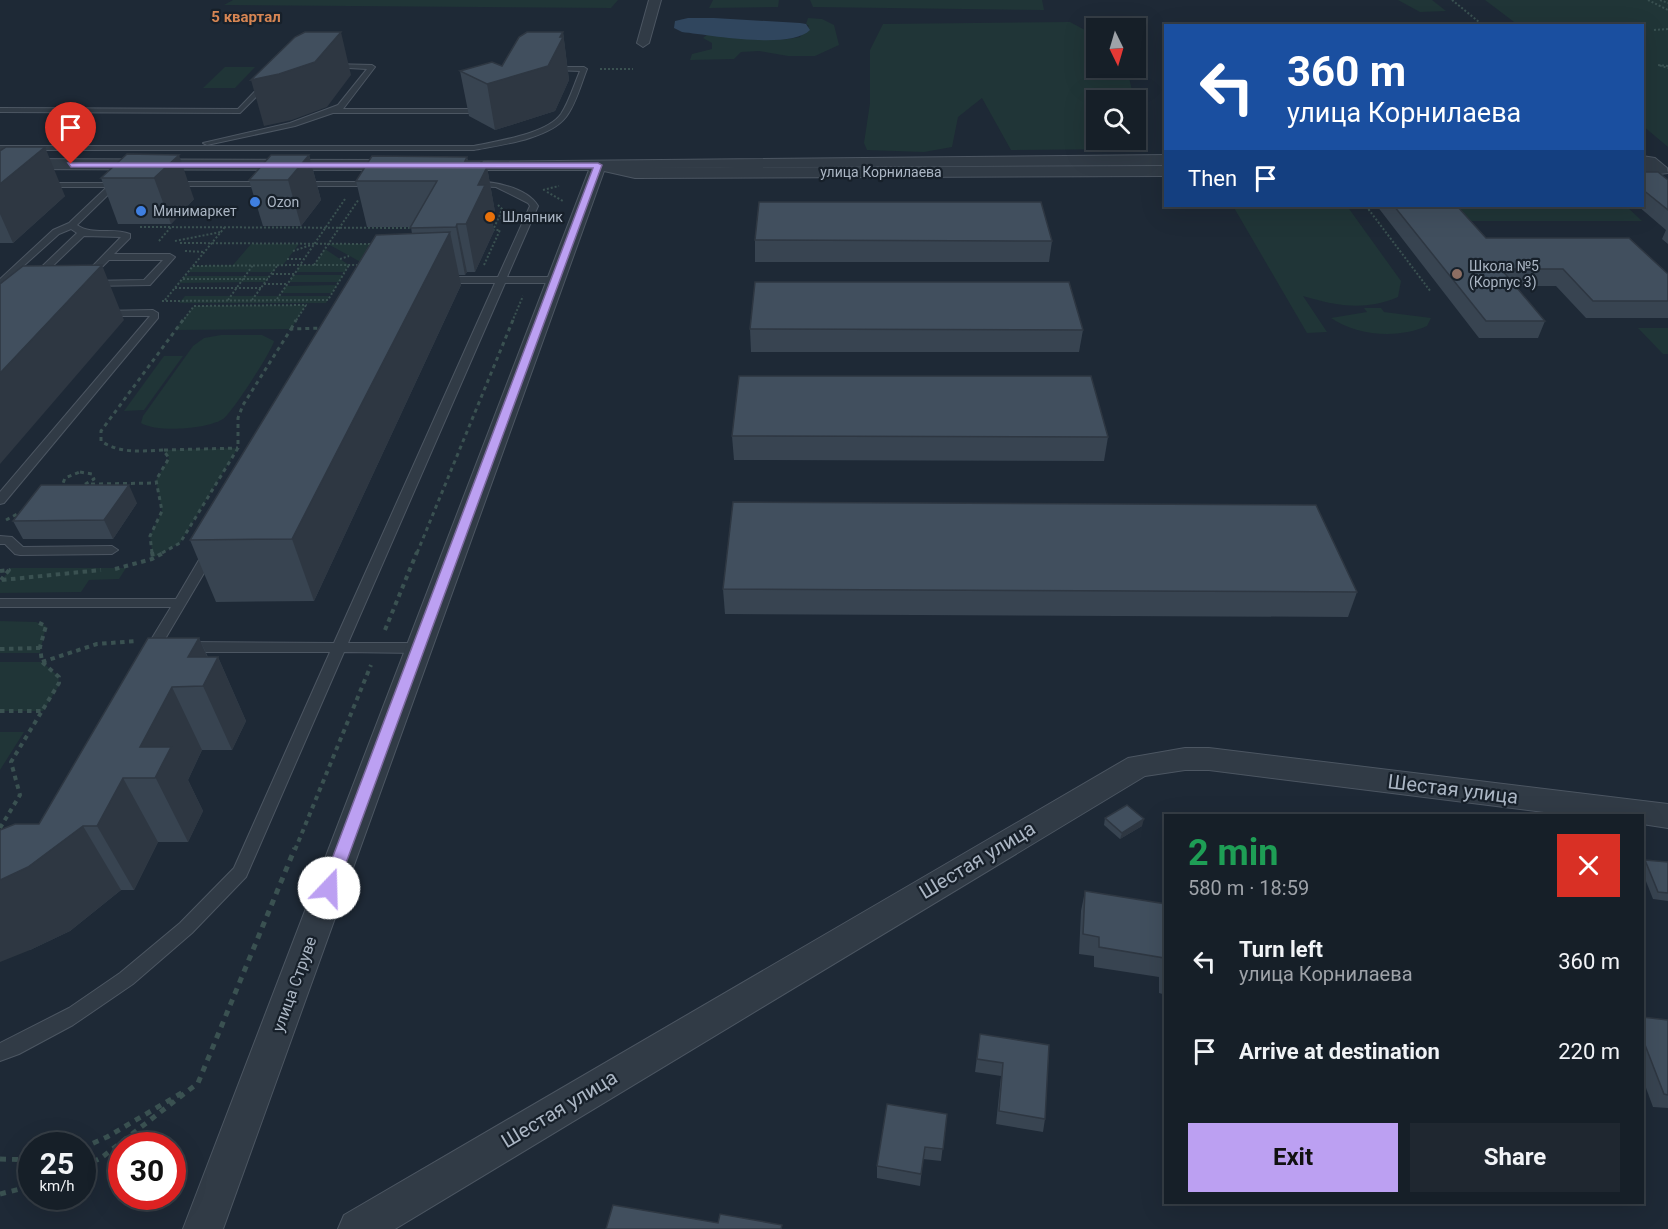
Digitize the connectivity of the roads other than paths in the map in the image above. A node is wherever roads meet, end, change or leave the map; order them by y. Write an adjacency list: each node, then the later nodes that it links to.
1 (656, 0): 2 (street)
2 (643, 43)
3 (328, 66): 8 (lane)
4 (537, 68): 11 (lane)
5 (276, 73): 7 (lane)
6 (488, 94): 8 (lane)
7 (0, 110)
8 (331, 111): 11 (lane)
9 (0, 148): 10 (lane)
10 (159, 148): 11 (lane); 15 (lane)
11 (184, 148)
12 (1164, 160): 18 (street, улица Корнилаева)
13 (1644, 161): 20 (street)
14 (0, 164): 15 (street)
15 (142, 165): 16 (street)
16 (411, 165)
17 (434, 165): 18 (street, улица Корнилаева)
18 (598, 165): 19 (street, улица Корнилаева); 32 (street, улица Струве)
19 (1164, 171)
20 (1644, 171)
21 (162, 183): 23 (lane)
22 (129, 184): 26 (lane)
23 (388, 184)
24 (463, 184): 31 (lane)
25 (34, 185): 26 (lane)
26 (114, 185): 27 (lane)
27 (72, 225): 28 (lane); 33 (lane)
28 (82, 233): 29 (lane); 34 (lane)
29 (107, 257): 29 (lane)
30 (434, 280): 31 (lane)
31 (501, 280): 32 (lane); 43 (lane)
32 (555, 280): 44 (street, улица Струве)
33 (0, 284)
34 (26, 286)
35 (91, 313): 36 (lane)
36 (0, 500)
37 (0, 540): 39 (lane)
38 (217, 542): 41 (lane)
39 (112, 550)
40 (0, 603): 41 (lane)
41 (180, 603): 42 (lane)
42 (163, 646): 43 (lane); 45 (lane)
43 (339, 648): 44 (lane); 47 (lane)
44 (418, 648): 48 (street, улица Струве)
45 (141, 667)
46 (1668, 816): 49 (street, Шестая улица)
47 (0, 1052)
48 (203, 1229)
49 (357, 1229)

